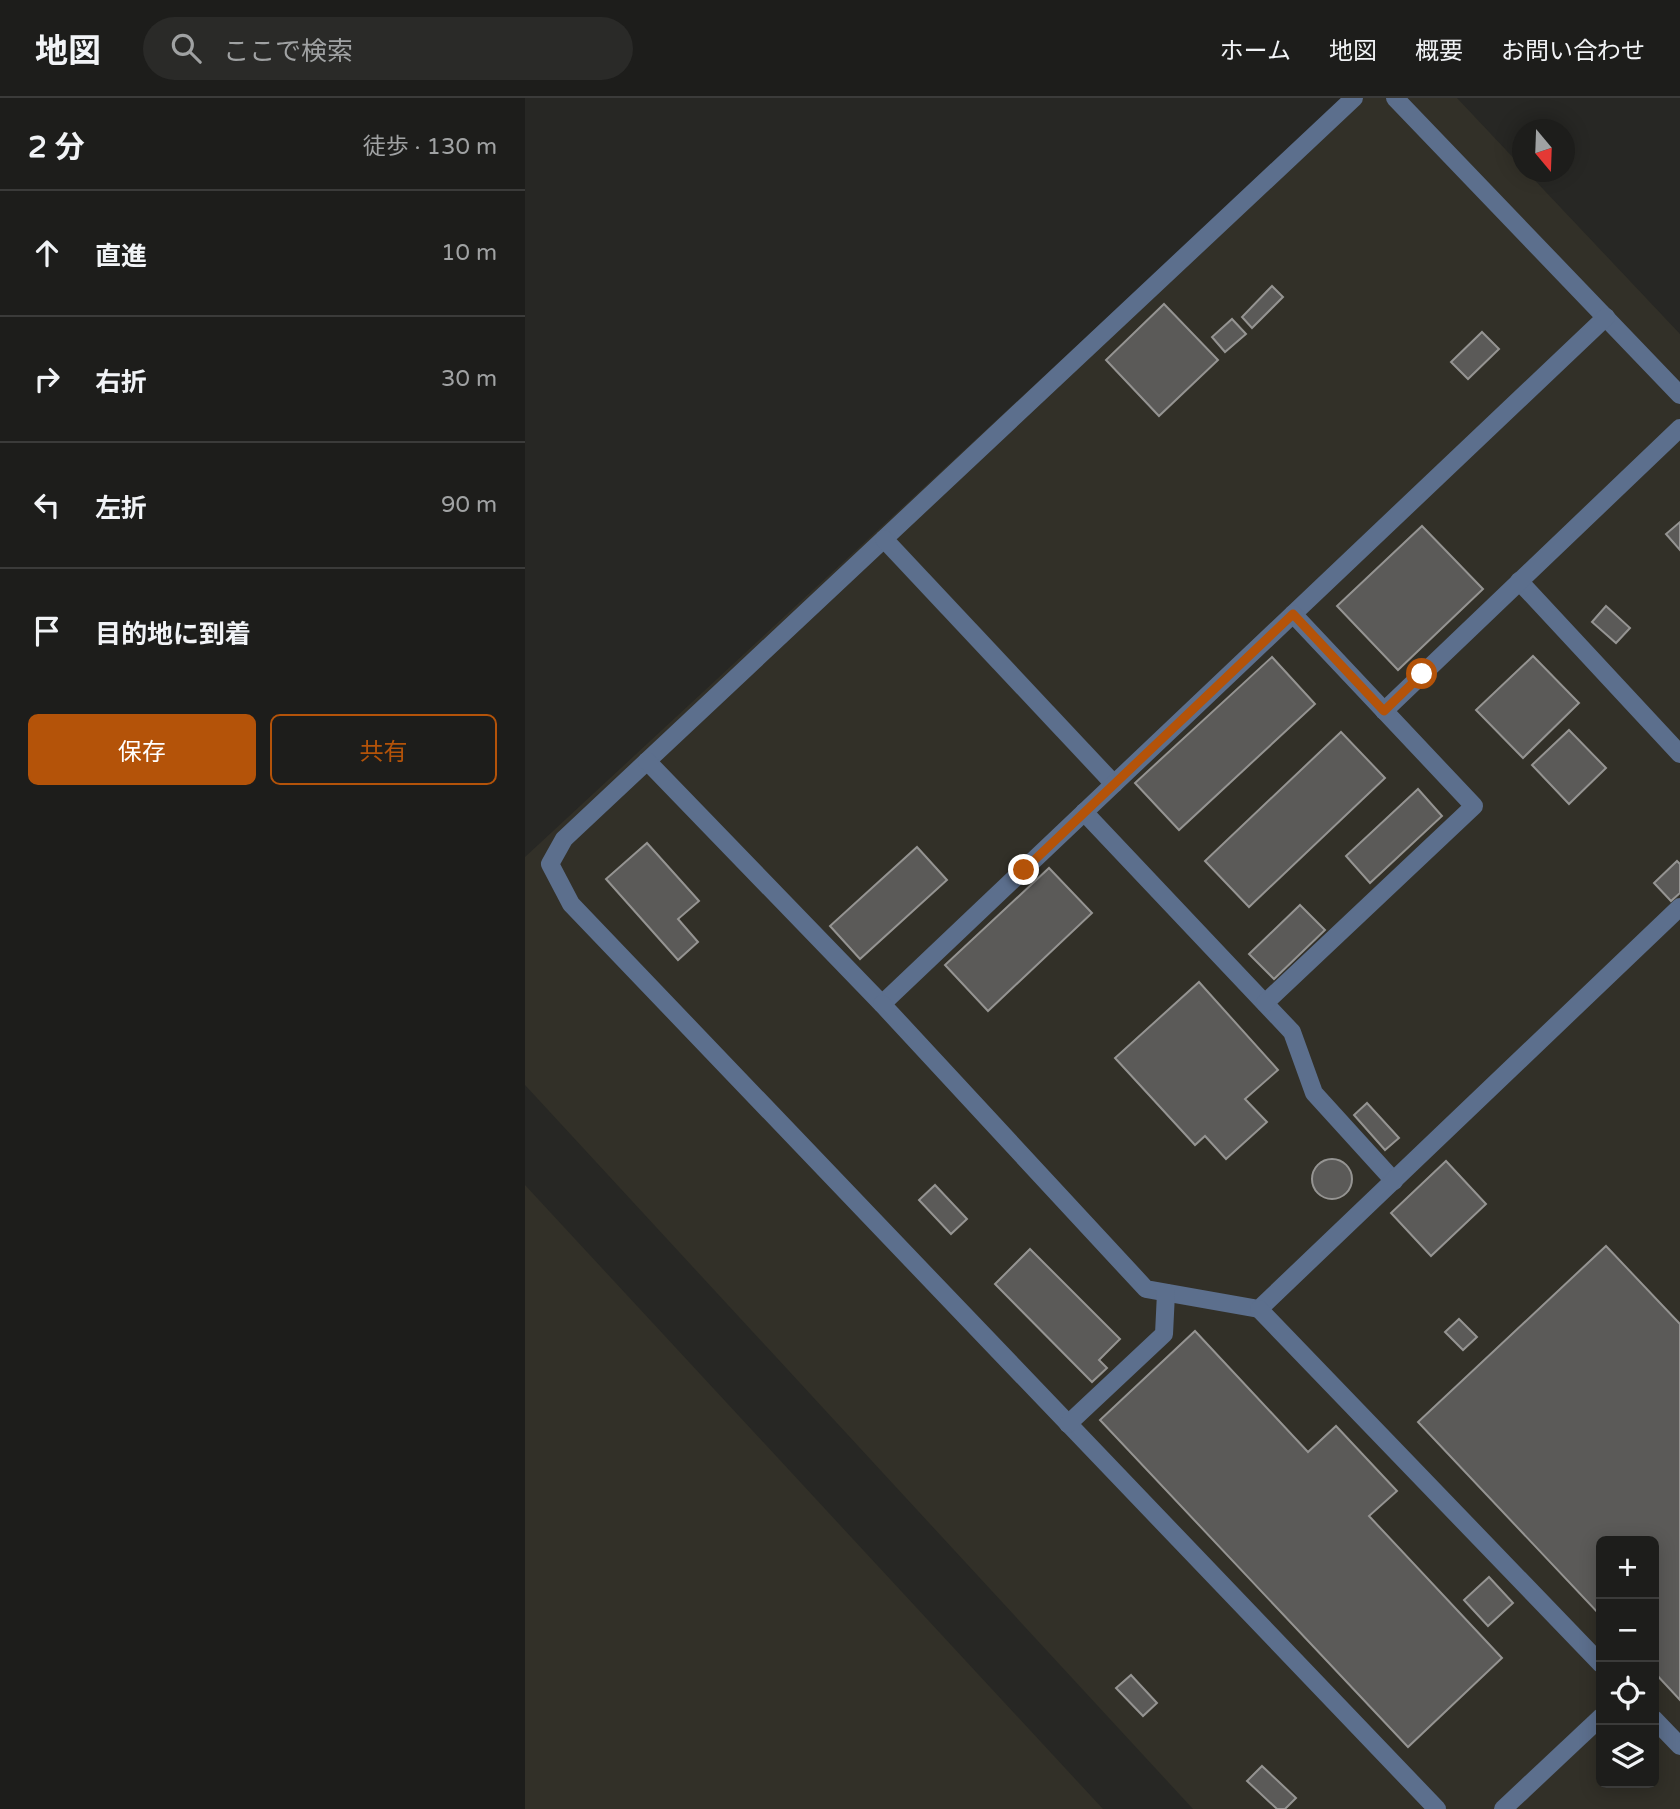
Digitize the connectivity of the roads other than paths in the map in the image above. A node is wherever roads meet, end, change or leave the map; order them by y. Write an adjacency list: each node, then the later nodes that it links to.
1 (1354, 98): 6 (lane)
2 (1395, 98): 3 (lane)
3 (1605, 317): 4 (lane); 8 (lane)
4 (1680, 395)
5 (1680, 428): 7 (lane)
6 (884, 539): 11 (lane); 12 (lane)
7 (1519, 581): 9 (lane); 10 (lane)
8 (1293, 614): 9 (lane); 12 (lane)
9 (1384, 711): 15 (lane)
10 (1680, 754)
11 (647, 761): 16 (lane); 20 (lane)
12 (1114, 784): 13 (lane)
13 (1084, 812): 15 (lane); 16 (lane)
14 (1680, 907): 17 (lane)
15 (1265, 1003): 17 (lane)
16 (882, 1004): 18 (lane)
17 (1394, 1181): 19 (lane)
18 (1166, 1293): 19 (lane); 20 (lane)
19 (1259, 1309): 21 (lane)
20 (1068, 1424): 25 (lane)
21 (1599, 1662)
22 (1596, 1722): 26 (lane)
23 (1659, 1723): 24 (lane)
24 (1680, 1746)
25 (1437, 1809)
26 (1503, 1809)

